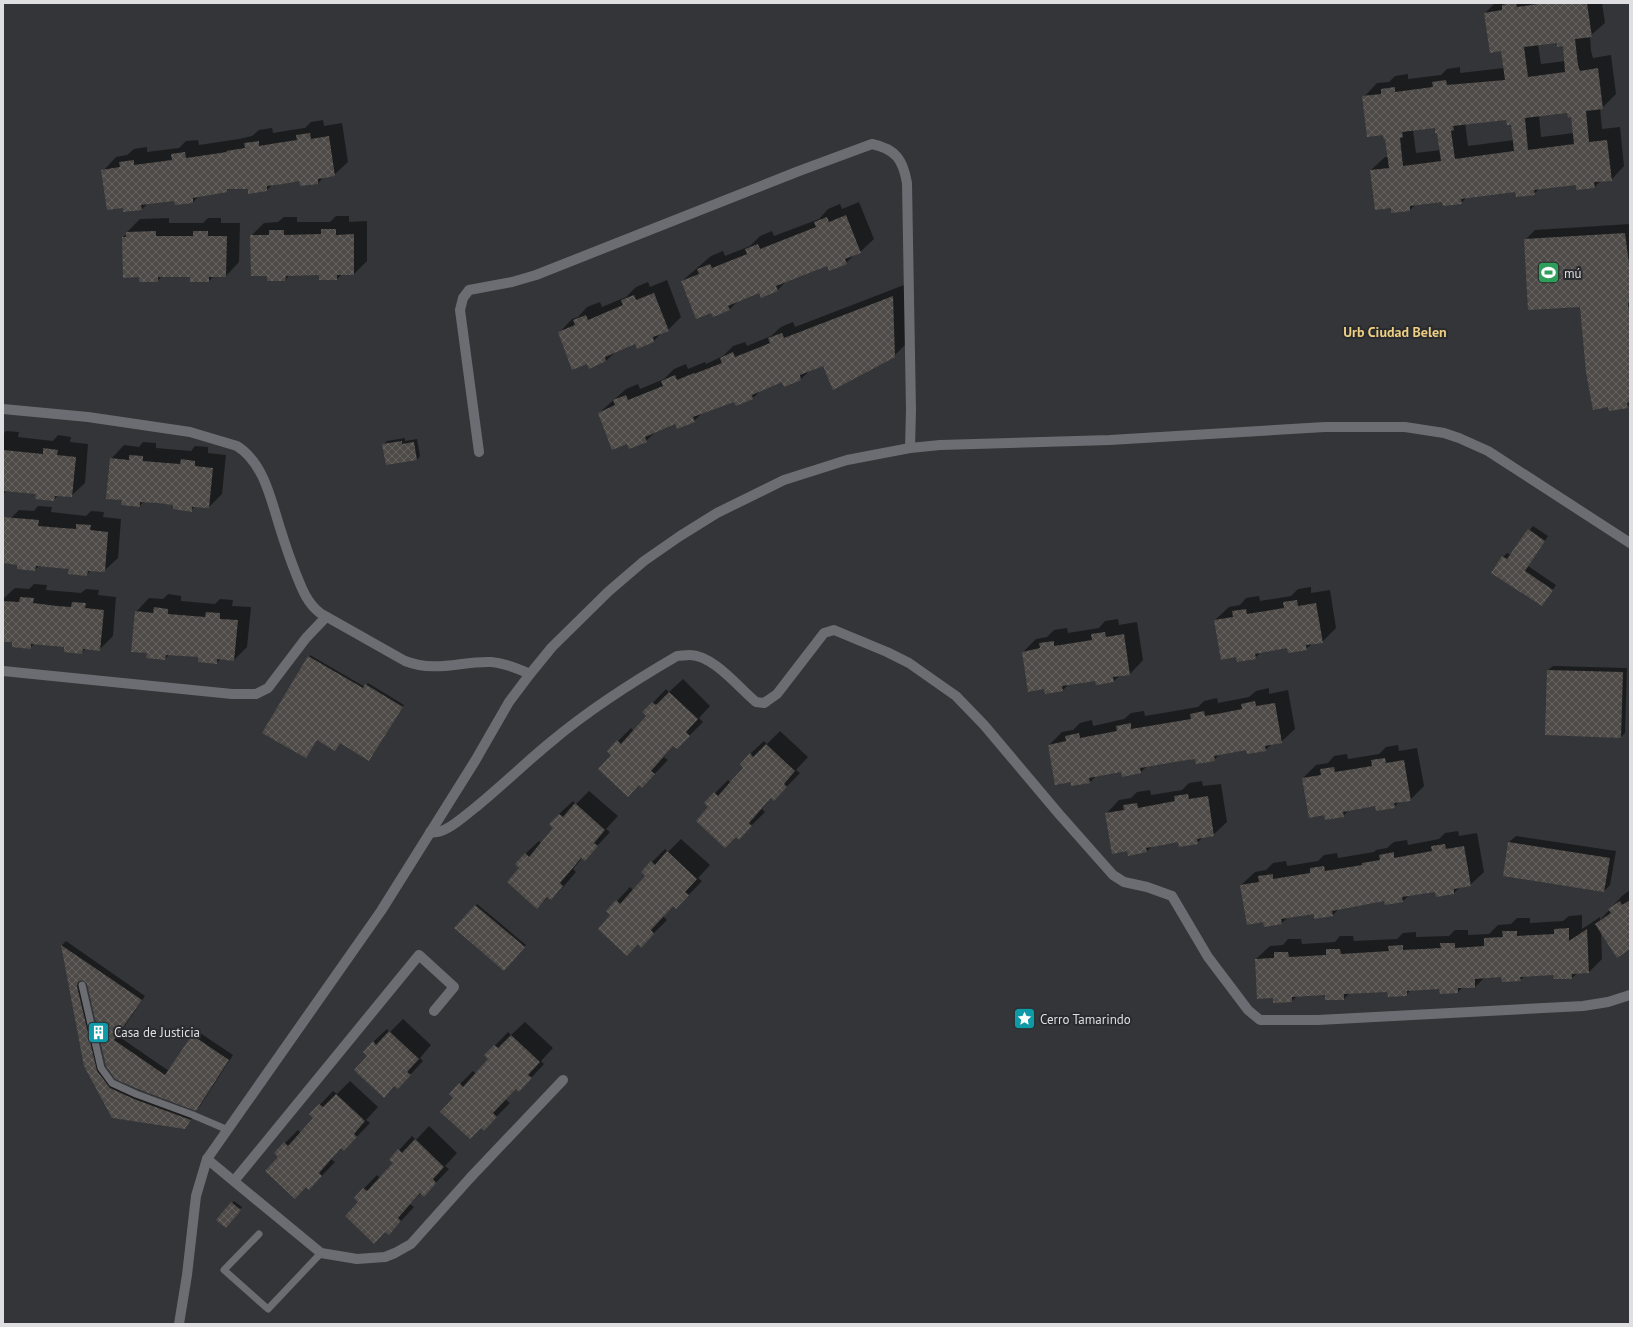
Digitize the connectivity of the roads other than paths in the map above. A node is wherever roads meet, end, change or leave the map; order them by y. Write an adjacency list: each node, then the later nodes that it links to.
1 (3, 409): 5 (street)
2 (910, 448): 3 (street); 4 (street); 7 (street)
3 (479, 452)
4 (1630, 543)
5 (326, 617): 6 (street); 7 (street)
6 (3, 671)
7 (530, 674): 8 (street)
8 (430, 832): 10 (street); 13 (street)
9 (82, 985): 13 (lane)
10 (1630, 995)
11 (434, 1011): 15 (street)
12 (563, 1080): 17 (street)
13 (228, 1130): 14 (street)
14 (207, 1159): 15 (street); 18 (street)
15 (234, 1180): 17 (street)
16 (259, 1234): 17 (lane)
17 (321, 1253)
18 (179, 1324)

